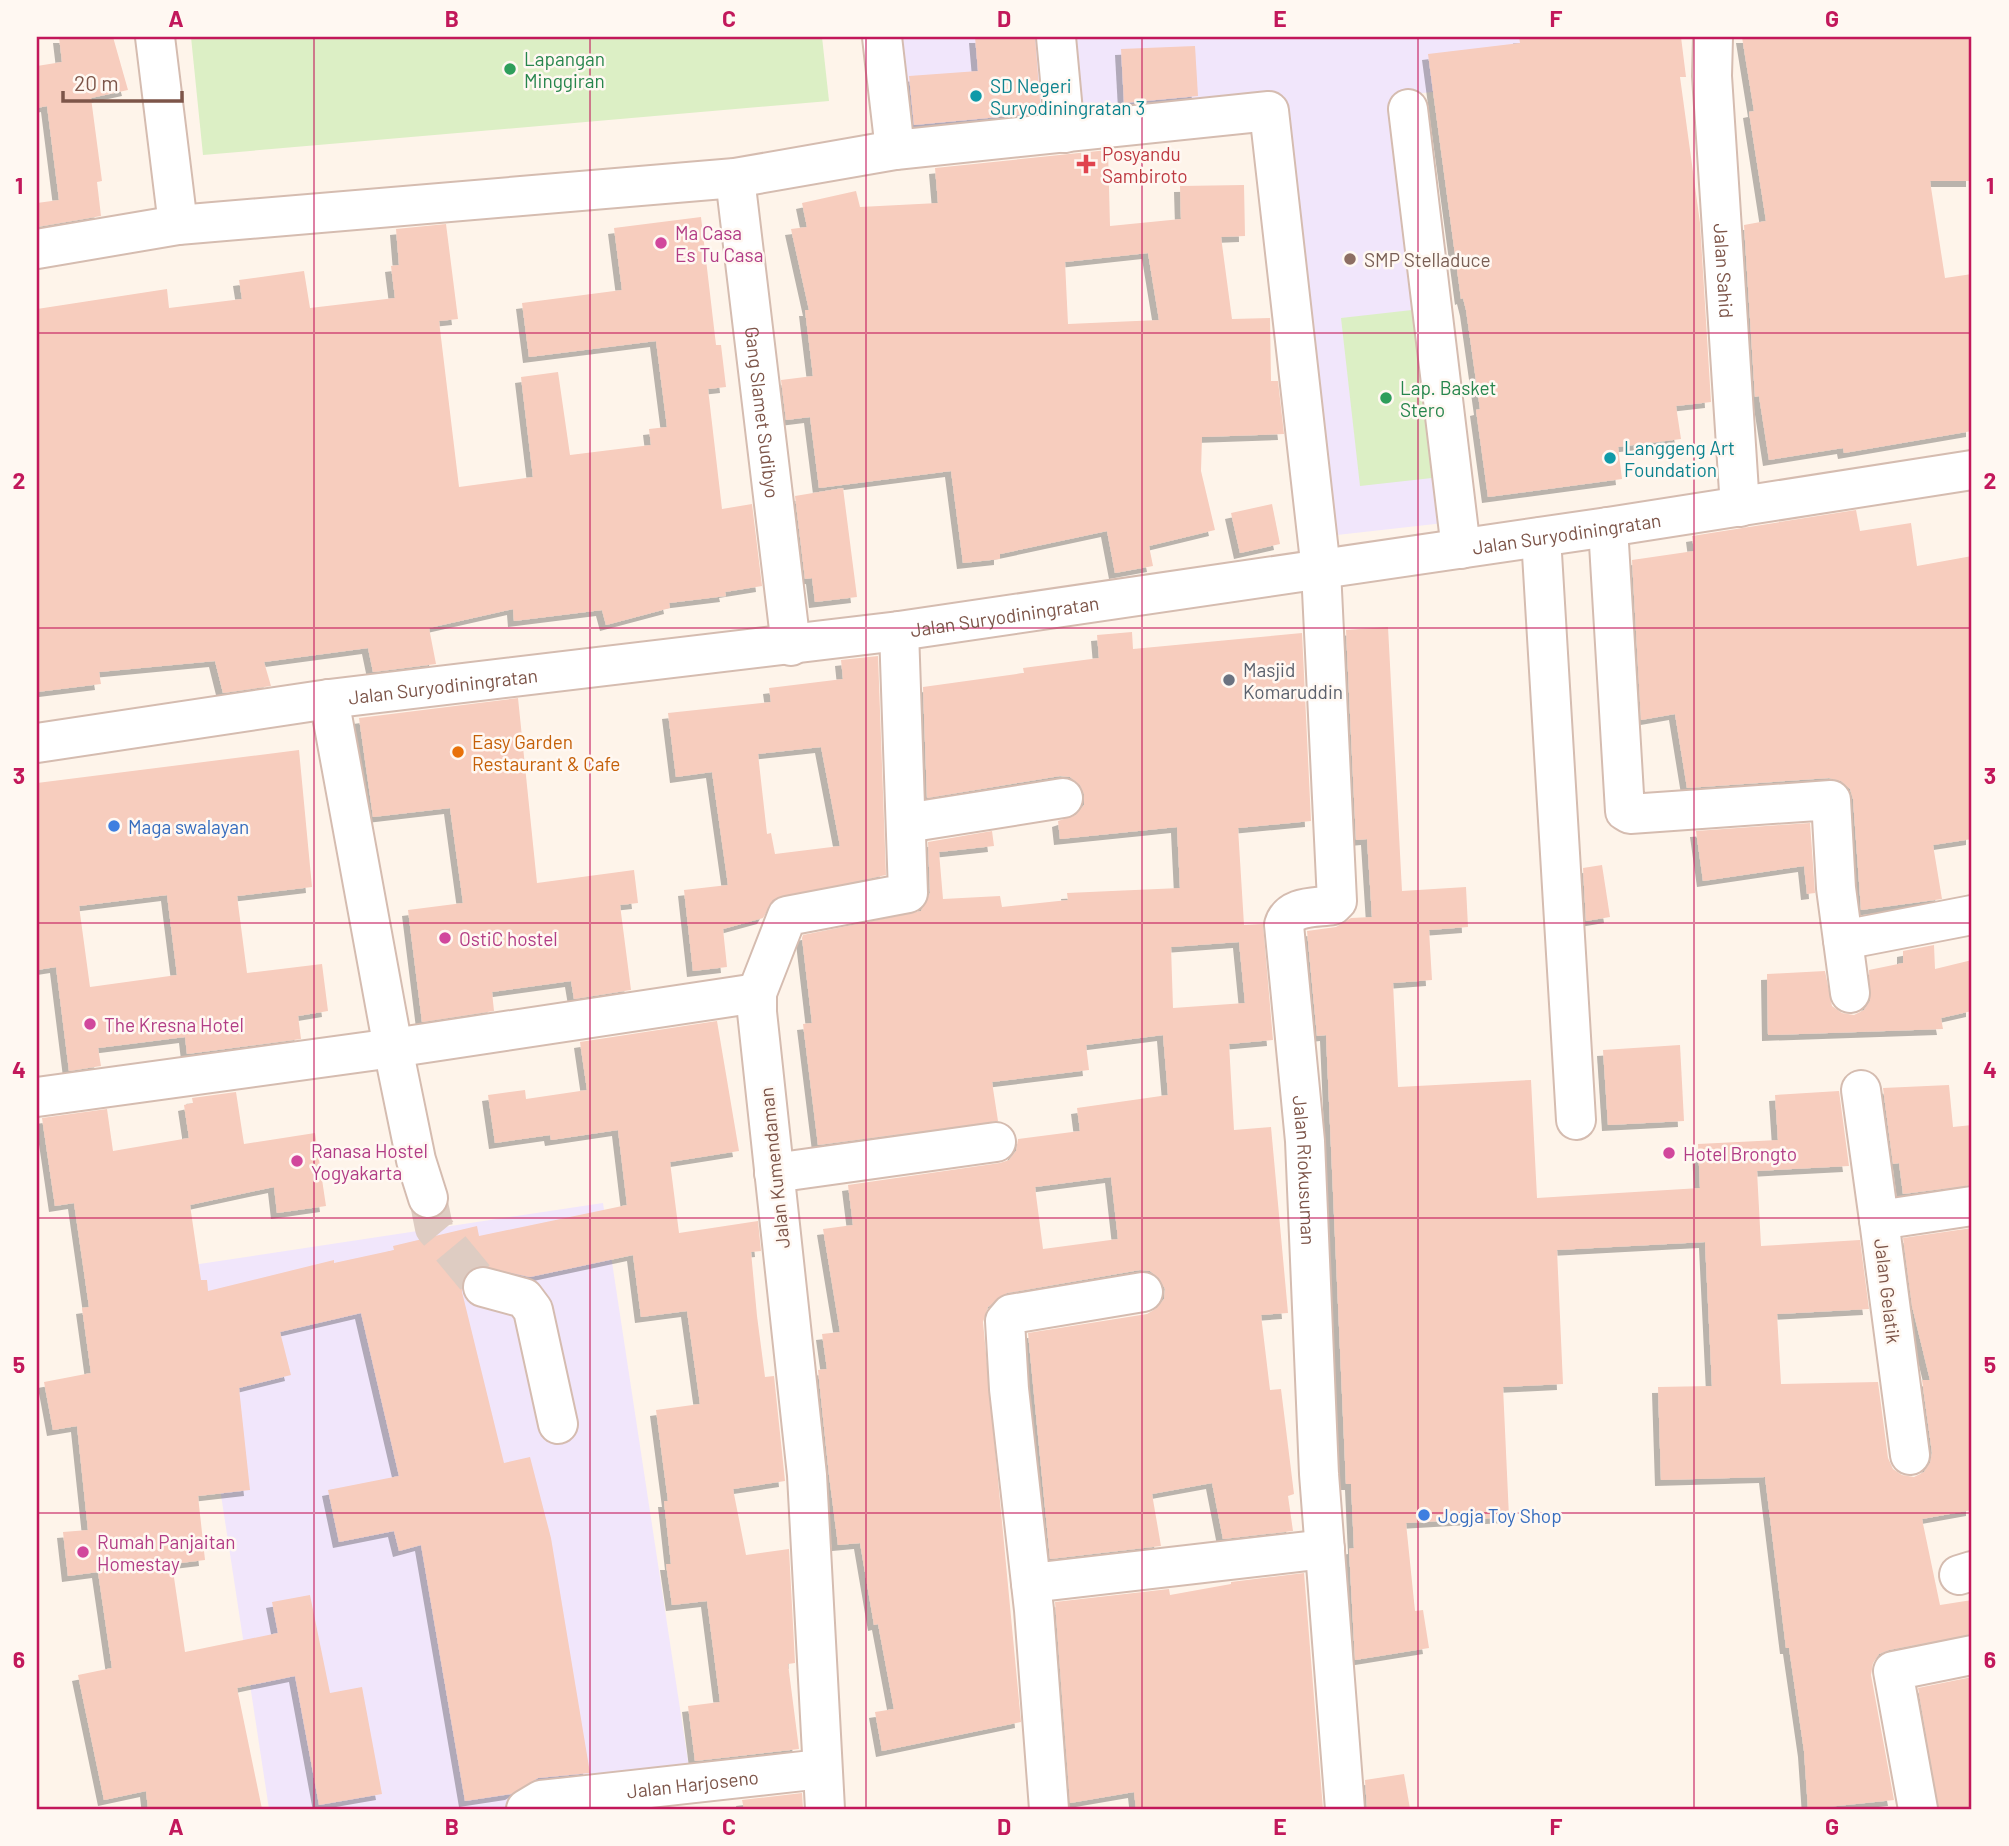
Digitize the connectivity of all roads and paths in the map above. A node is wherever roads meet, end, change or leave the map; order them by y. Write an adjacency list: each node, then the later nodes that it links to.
1 (155, 37): 9 (street)
2 (882, 37): 7 (street)
3 (1056, 37): 6 (street)
4 (1713, 37): 12 (street, Jalan Sahid)
5 (1408, 108): 15 (street)
6 (1065, 133): 7 (street); 16 (street)
7 (895, 150): 8 (street)
8 (735, 178): 9 (street); 18 (street, Gang Slamet Sudibyo)
9 (178, 225): 10 (street)
10 (37, 249)
11 (1972, 470): 12 (street, Jalan Suryodiningratan)
12 (1740, 507): 13 (street, Jalan Suryodiningratan)
13 (1608, 527): 14 (street, Jalan Suryodiningratan); 24 (street)
14 (1541, 537): 15 (street, Jalan Suryodiningratan); 30 (street)
15 (1461, 549): 16 (street, Jalan Suryodiningratan)
16 (1321, 570): 17 (street, Jalan Suryodiningratan); 40 (street, Jalan Riokusuman)
17 (899, 631): 18 (street, Jalan Suryodiningratan); 22 (street, Jalan Kumendaman)
18 (791, 646): 19 (street, Jalan Suryodiningratan)
19 (328, 699): 20 (street, Jalan Suryodiningratan); 27 (street)
20 (37, 743)
21 (1063, 798): 22 (street)
22 (906, 823): 25 (street, Jalan Kumendaman)
23 (1972, 915): 24 (street)
24 (1843, 940): 26 (street)
25 (757, 993): 27 (street); 32 (street, Jalan Kumendaman)
26 (1850, 993)
27 (393, 1048): 29 (street); 33 (street)
28 (1861, 1090): 35 (street)
29 (37, 1097)
30 (1576, 1120)
31 (996, 1142): 32 (street)
32 (774, 1173): 43 (street, Jalan Kumendaman)
33 (428, 1198)
34 (1972, 1206): 35 (street, Jalan Gelatik)
35 (1879, 1220): 39 (street, Jalan Gelatik)
36 (483, 1287): 38 (street)
37 (1143, 1292): 41 (street)
38 (558, 1424)
39 (1910, 1455)
40 (1325, 1549): 41 (street); 47 (street, Jalan Riokusuman)
41 (1031, 1583): 46 (street)
42 (1972, 1655): 48 (street)
43 (821, 1769): 44 (street, Jalan Harjoseno); 45 (street, Jalan Kumendaman)
44 (526, 1809)
45 (825, 1809)
46 (1049, 1809)
47 (1345, 1809)
48 (1917, 1809)

